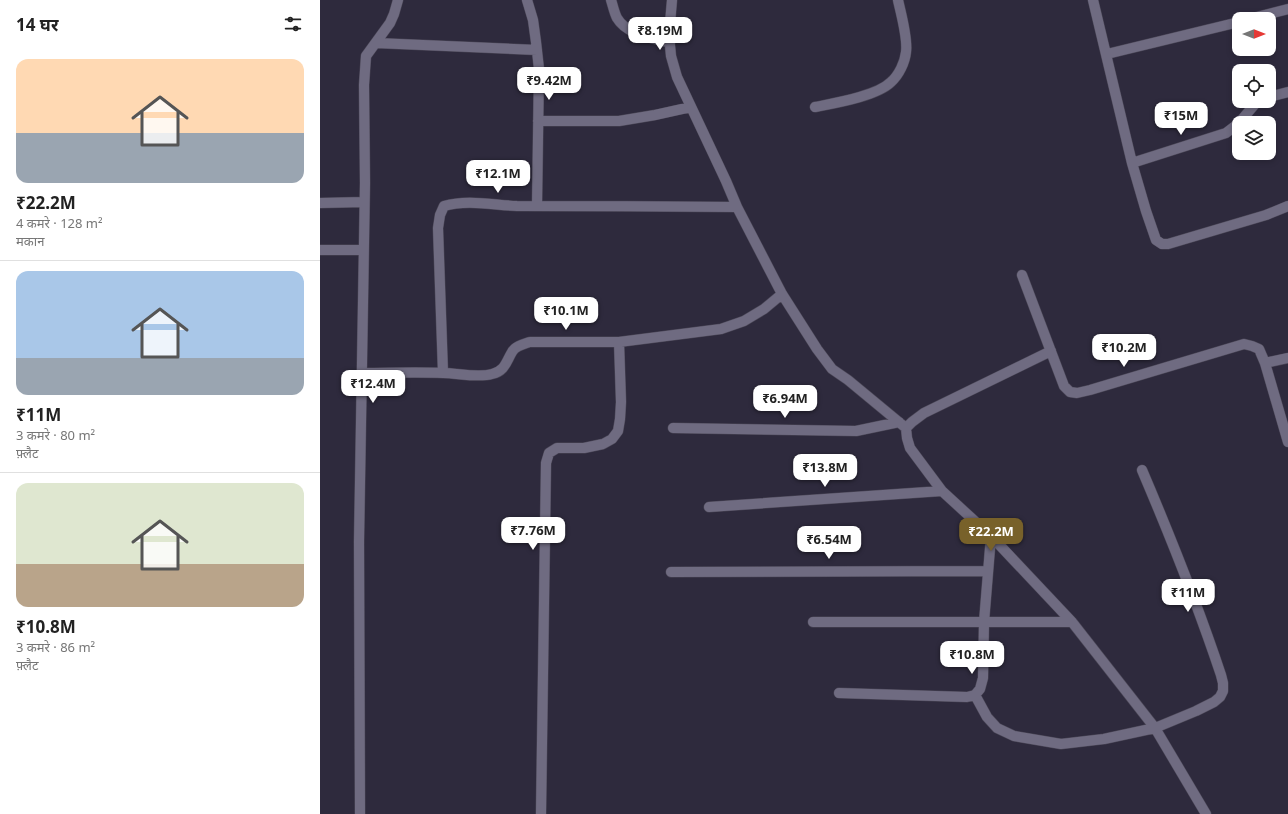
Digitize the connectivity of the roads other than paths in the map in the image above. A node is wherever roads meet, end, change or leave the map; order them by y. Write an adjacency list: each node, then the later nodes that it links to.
1 (398, 0): 10 (street)
2 (527, 0): 12 (street)
3 (611, 0): 11 (street)
4 (672, 0): 11 (street)
5 (898, 0): 17 (street)
6 (1093, 0): 13 (street)
7 (1288, 9): 8 (street)
8 (1276, 12)
9 (1232, 24): 13 (street)
10 (376, 42): 12 (street); 23 (street)
11 (670, 43): 16 (street)
12 (537, 50): 20 (street)
13 (1107, 54): 22 (street)
14 (1288, 92): 15 (street)
15 (1276, 95)
16 (691, 107): 20 (street); 27 (street)
17 (815, 107)
18 (1252, 108): 19 (street)
19 (1245, 116)
20 (538, 121): 25 (street)
21 (1232, 128): 22 (street)
22 (1132, 163): 26 (street)
23 (364, 202): 24 (street); 29 (street)
24 (320, 203)
25 (537, 206): 27 (street); 37 (street)
26 (1288, 206)
27 (737, 207): 31 (street)
28 (320, 250): 29 (street)
29 (364, 250): 36 (street)
30 (1022, 275): 33 (street)
31 (782, 294): 32 (street); 38 (street)
32 (619, 342): 37 (street); 54 (street)
33 (1051, 351): 35 (street); 38 (street)
34 (1288, 358): 35 (street)
35 (1265, 364): 40 (street)
36 (362, 373): 37 (street); 53 (street)
37 (443, 373)
38 (902, 425): 39 (street); 42 (street)
39 (673, 428)
40 (1288, 442)
41 (1142, 470): 52 (street)
42 (942, 492): 43 (street); 44 (street)
43 (709, 507)
44 (991, 536): 45 (street); 49 (street)
45 (987, 571): 46 (street); 48 (street)
46 (671, 572)
47 (813, 622): 48 (street)
48 (984, 622): 49 (street); 51 (street)
49 (1072, 622): 52 (street)
50 (839, 693): 51 (street)
51 (975, 695): 52 (street)
52 (1155, 728): 55 (street)
53 (360, 814)
54 (541, 814)
55 (1206, 814)

